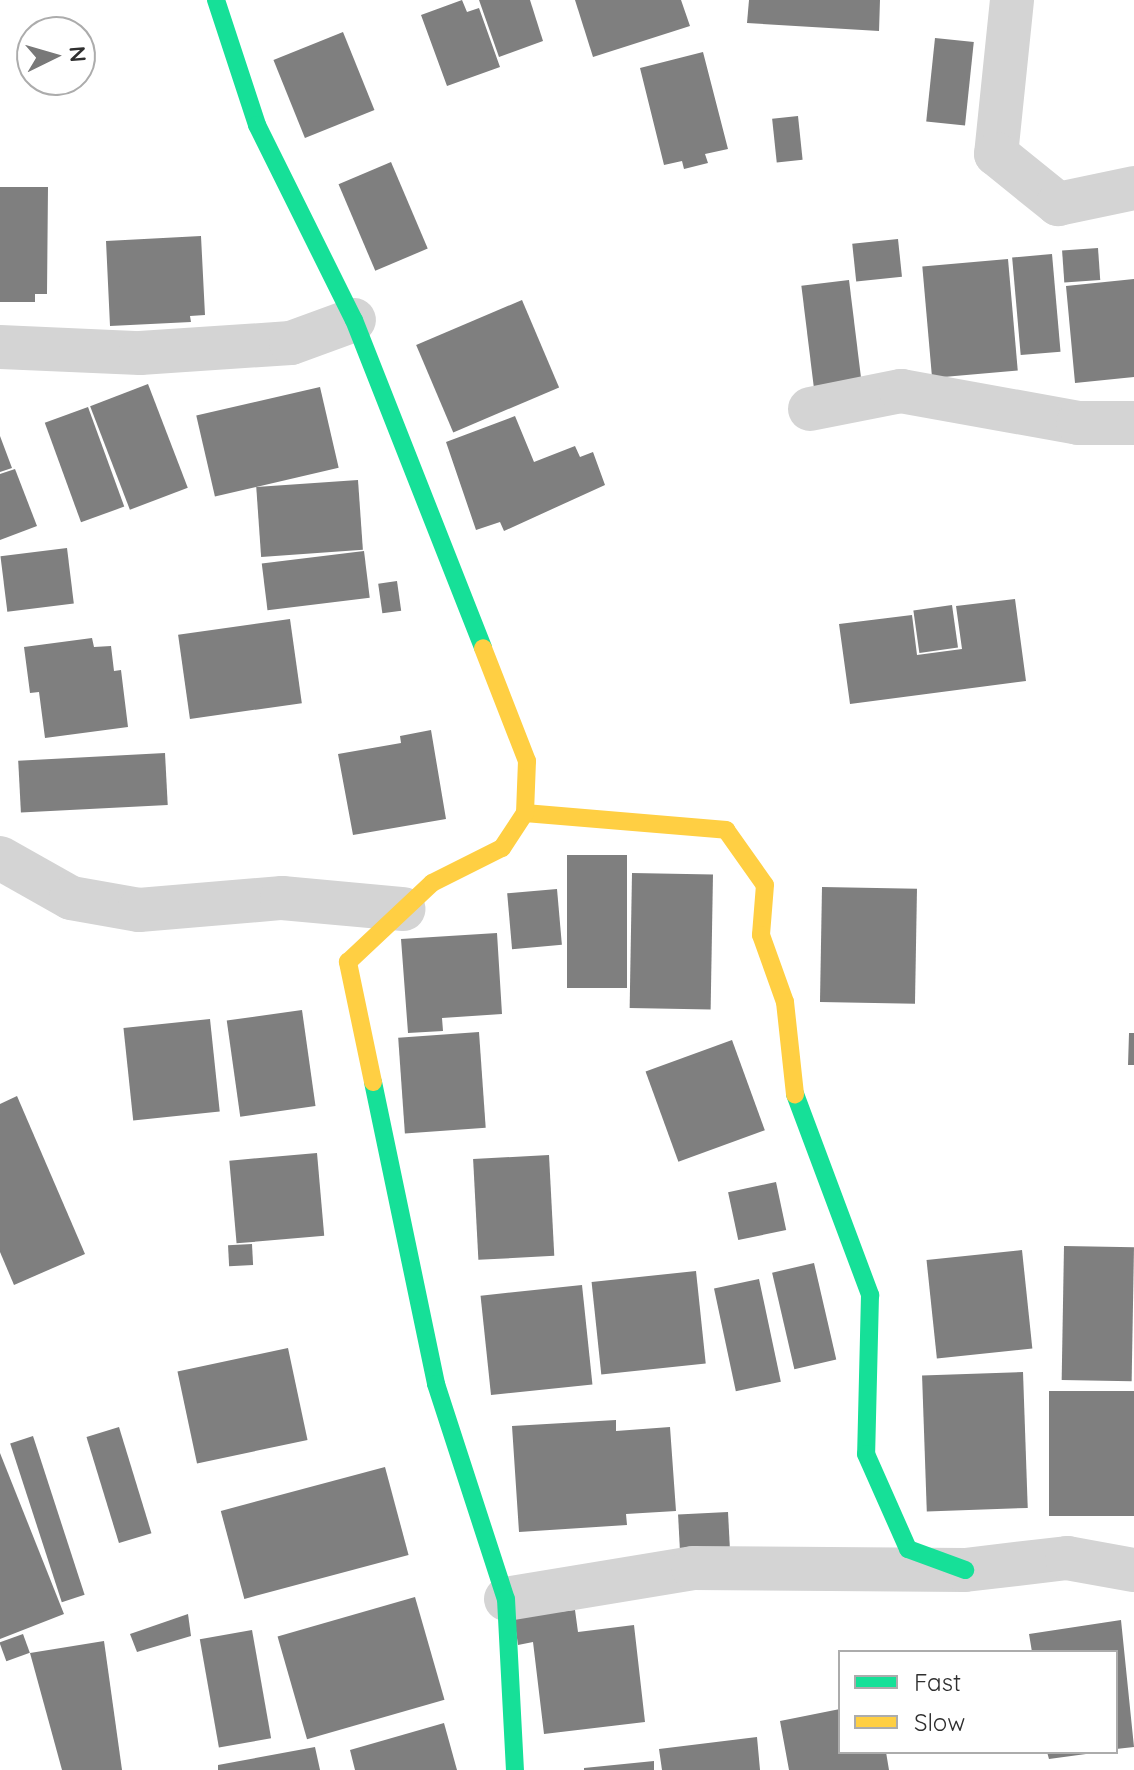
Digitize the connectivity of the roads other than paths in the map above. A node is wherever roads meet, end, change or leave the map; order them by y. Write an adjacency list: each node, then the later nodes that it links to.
1 (216, 0): 4 (street)
2 (1012, 0): 3 (street)
3 (1134, 188)
4 (354, 320): 5 (street); 8 (street)
5 (0, 347)
6 (810, 409): 7 (street)
7 (1134, 423)
8 (525, 813): 10 (street); 11 (street)
9 (0, 858): 10 (street)
10 (404, 909): 13 (street)
11 (965, 1570): 12 (street); 13 (street)
12 (1134, 1570)
13 (506, 1599): 14 (street)
14 (515, 1770)

